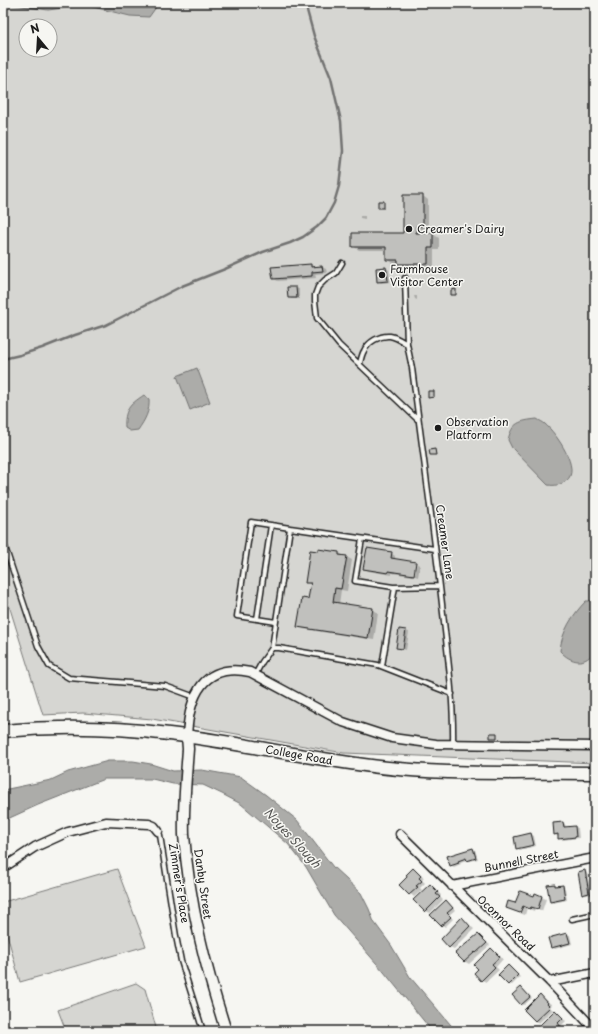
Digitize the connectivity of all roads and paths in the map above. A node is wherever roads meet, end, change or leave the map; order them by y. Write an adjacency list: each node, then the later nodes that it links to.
1 (342, 263): 4 (lane)
2 (405, 278): 3 (lane, Creamer Lane)
3 (407, 344): 4 (lane); 5 (lane, Creamer Lane)
4 (360, 363): 5 (lane)
5 (417, 419): 10 (lane, Creamer Lane)
6 (271, 525): 7 (lane); 13 (lane); 13 (lane)
7 (290, 528): 8 (lane); 14 (lane)
8 (362, 538): 10 (lane); 12 (lane)
9 (3, 541): 19 (lane)
10 (435, 549): 11 (lane, Creamer Lane)
11 (440, 586): 12 (lane); 18 (lane, Creamer Lane)
12 (396, 587): 16 (lane)
13 (257, 619): 14 (lane)
14 (276, 622): 15 (lane)
15 (272, 648): 16 (lane); 17 (lane)
16 (382, 666): 18 (lane)
17 (256, 675): 19 (street); 22 (street)
18 (452, 694): 22 (lane, Creamer Lane)
19 (195, 697): 21 (street)
20 (3, 731): 21 (main road, College Road)
21 (187, 736): 24 (main road, College Road); 36 (street, Danby Street)
22 (453, 744): 23 (street)
23 (595, 746)
24 (595, 773)
25 (158, 831): 28 (street, Zimmer's Place); 35 (lane, Zimmer's Place)
26 (400, 834): 29 (street, Oconnor Road)
27 (595, 858): 29 (street, Bunnell Street)
28 (3, 868)
29 (452, 886): 33 (street, Oconnor Road)
30 (595, 914): 31 (lane)
31 (572, 919)
32 (595, 973): 33 (street)
33 (550, 982): 34 (street, Oconnor Road)
34 (595, 1030)
35 (203, 1031)
36 (226, 1031)

